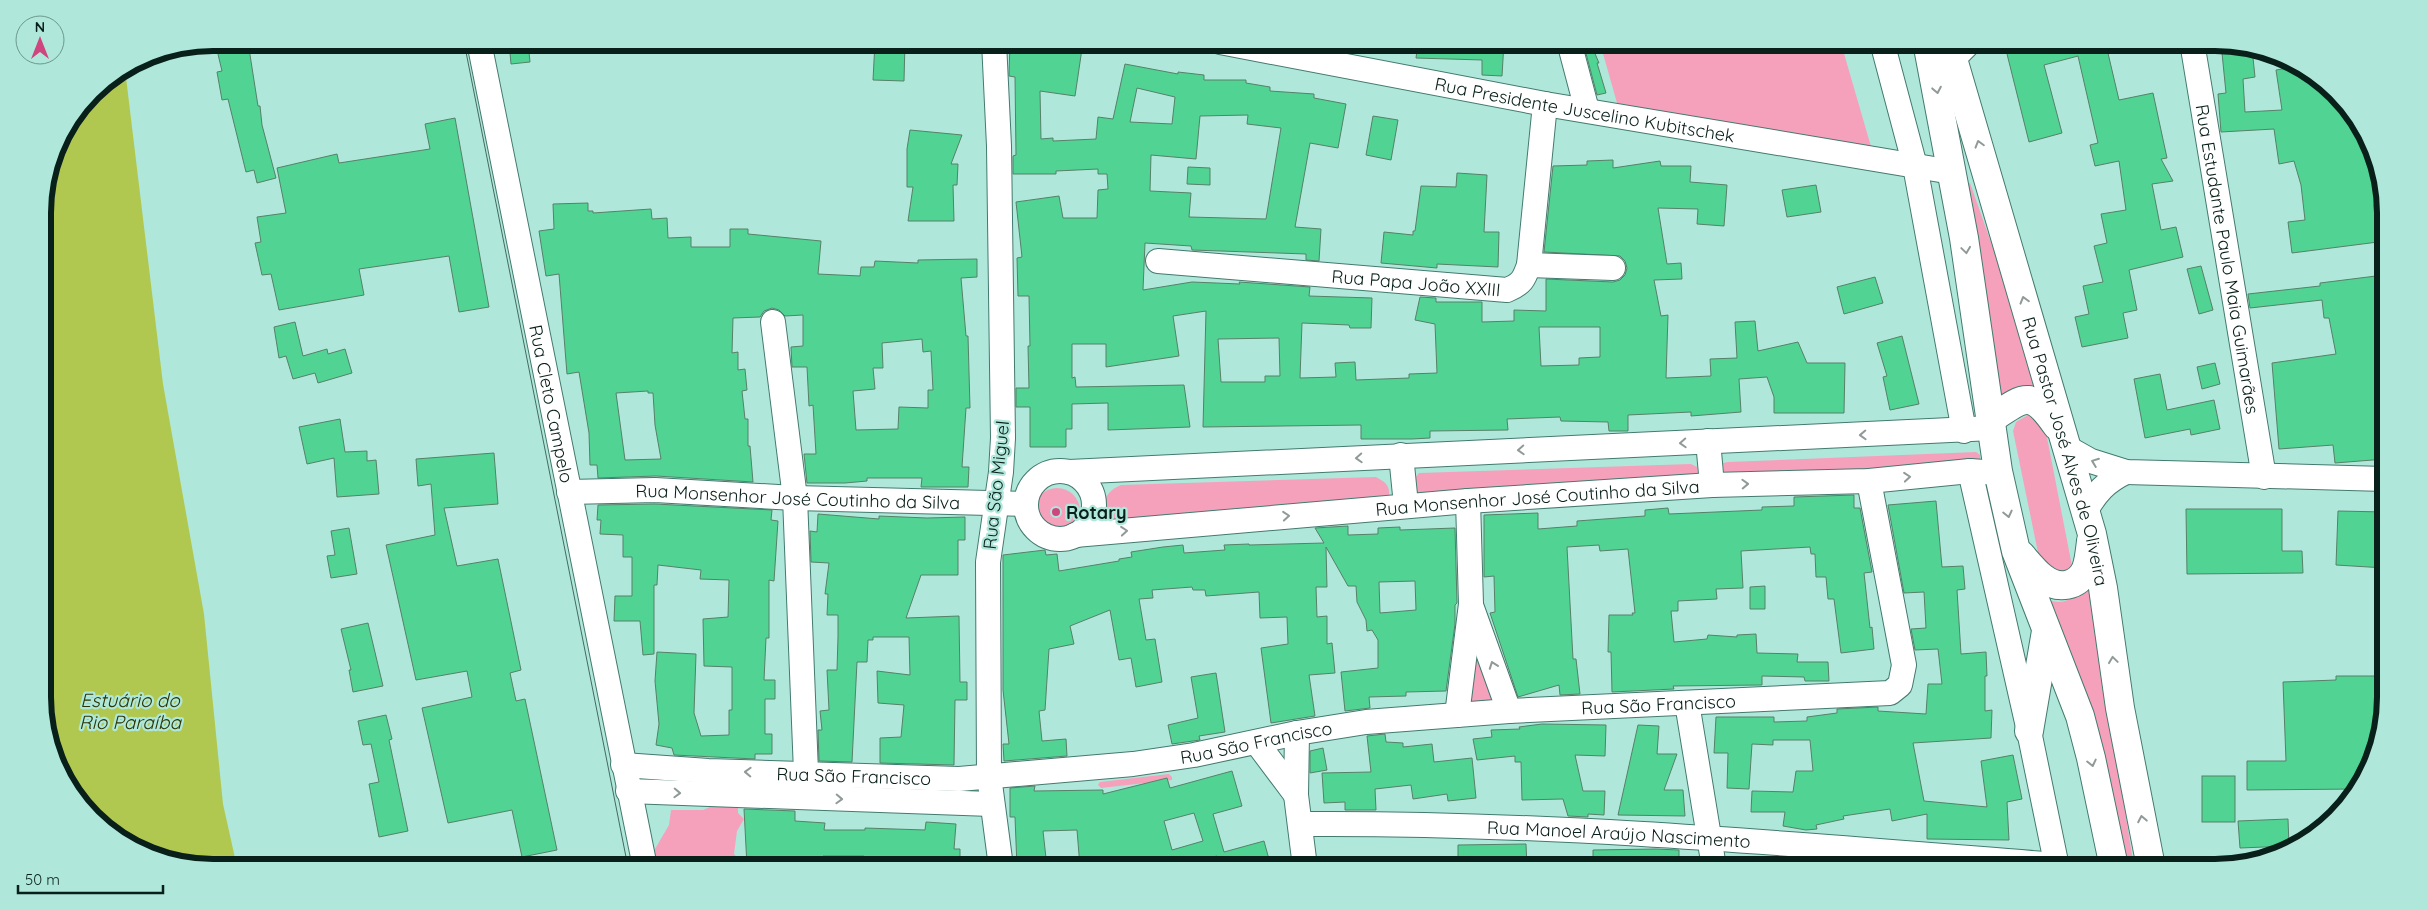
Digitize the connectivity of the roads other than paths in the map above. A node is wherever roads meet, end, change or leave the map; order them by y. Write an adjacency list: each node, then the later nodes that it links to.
1 (482, 51): 30 (street, Rua Cleto Campelo)
2 (994, 51): 33 (street, Rua São Miguel)
3 (1267, 51): 9 (street, Rua Presidente Juscelino Kubitschek)
4 (1571, 51): 10 (street)
5 (1884, 51): 11 (street)
6 (1929, 51): 12 (highway, one-way to 12)
7 (1958, 51): 19 (highway, Rua Pastor José Alves de Oliveira, one-way to 7)
8 (2193, 51): 26 (street, Rua Estudante Paulo Maia Guimarães)
9 (1545, 104): 10 (street, Rua Presidente Juscelino Kubitschek); 14 (street, Rua Papa João XXIII)
10 (1587, 110): 11 (street, Rua Presidente Juscelino Kubitschek)
11 (1915, 166): 12 (street, Rua Presidente Juscelino Kubitschek); 18 (street)
12 (1952, 172): 17 (highway, one-way to 17)
13 (1158, 261): 14 (street, Rua Papa João XXIII)
14 (1528, 265): 15 (street)
15 (1613, 268)
16 (773, 322): 31 (street)
17 (1992, 423): 18 (street); 19 (highway); 25 (highway)
18 (1964, 430): 20 (street, one-way to 20)
19 (2064, 439): 24 (street, one-way to 19); 36 (highway, Rua Pastor José Alves de Oliveira)
20 (1708, 441): 21 (street, one-way to 21); 29 (street)
21 (1401, 456): 23 (street, one-way to 23); 35 (street)
22 (1970, 471): 25 (street, Rua Monsenhor José Coutinho da Silva); 28 (street, Rua Monsenhor José Coutinho da Silva, one-way to 22); 44 (street)
23 (1069, 472): 34 (street); 37 (street)
24 (2126, 472): 26 (street); 36 (street)
25 (1999, 473): 38 (highway, one-way to 38)
26 (2264, 477): 27 (street)
27 (2377, 479)
28 (1868, 481): 29 (street, Rua Monsenhor José Coutinho da Silva, one-way to 28); 41 (street, Rua São Francisco)
29 (1712, 485): 32 (street, Rua Monsenhor José Coutinho da Silva)
30 (569, 492): 31 (street, Rua Monsenhor José Coutinho da Silva); 47 (street, Rua Cleto Campelo)
31 (796, 498): 33 (street, Rua Monsenhor José Coutinho da Silva); 49 (street)
32 (1468, 501): 35 (street, Rua Monsenhor José Coutinho da Silva); 39 (street)
33 (997, 503): 34 (street, Rua Monsenhor José Coutinho da Silva); 48 (street, Rua São Miguel)
34 (1026, 504): 37 (street)
35 (1406, 505): 37 (street, Rua Monsenhor José Coutinho da Silva, one-way to 35)
36 (2088, 523): 38 (highway); 60 (highway, Rua Pastor José Alves de Oliveira, one-way to 36)
37 (1075, 535)
38 (2016, 550): 40 (highway)
39 (1471, 604): 42 (street, one-way to 39); 43 (street)
40 (2046, 630): 44 (highway); 59 (highway, one-way to 59)
41 (1686, 703): 42 (street, Rua São Francisco); 54 (street)
42 (1509, 711): 43 (street, Rua São Francisco)
43 (1457, 715): 45 (street, Rua São Francisco)
44 (2029, 731): 58 (street)
45 (1297, 733): 46 (street, Rua São Francisco); 51 (street)
46 (1257, 743): 48 (street, Rua São Francisco); 51 (street)
47 (623, 765): 49 (street, Rua São Francisco, one-way to 47); 50 (street, Rua Cleto Campelo)
48 (989, 776): 49 (street, Rua São Francisco); 52 (street, Rua São Miguel)
49 (806, 786): 50 (street, Rua São Francisco, one-way to 49); 52 (street, Rua São Francisco, one-way to 52)
50 (628, 791): 61 (street, Rua Cleto Campelo)
51 (1296, 795): 53 (street)
52 (991, 804): 62 (street, Rua São Miguel)
53 (1300, 824): 54 (street, Rua Manoel Araújo Nascimento); 55 (street)
54 (1710, 838): 56 (street); 57 (street, Rua Manoel Araújo Nascimento)
55 (1304, 858)
56 (1713, 858)
57 (1959, 858)
58 (2055, 858)
59 (2112, 858)
60 (2149, 858)
61 (643, 859)
62 (1000, 859)

